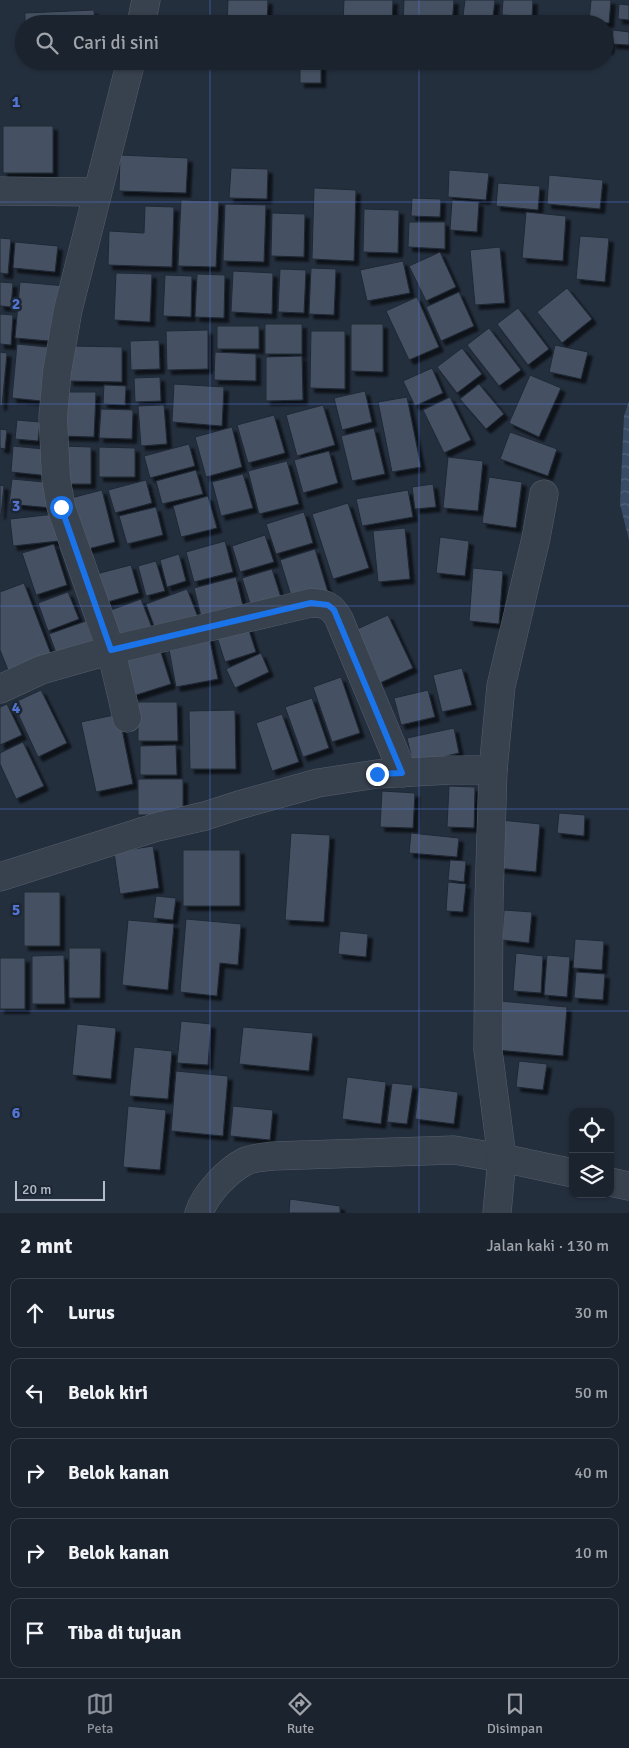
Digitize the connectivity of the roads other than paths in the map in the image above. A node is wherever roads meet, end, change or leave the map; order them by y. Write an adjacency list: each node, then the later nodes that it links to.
1 (146, 0): 2 (street)
2 (142, 15)
3 (129, 70): 5 (street)
4 (0, 191): 5 (street)
5 (97, 192): 7 (street)
6 (544, 494): 10 (street)
7 (111, 650): 8 (street); 9 (street); 11 (street)
8 (0, 689)
9 (127, 718)
10 (493, 770): 11 (street); 13 (street)
11 (402, 773): 12 (street)
12 (0, 877)
13 (502, 1158): 14 (street); 17 (street); 18 (street)
14 (569, 1172)
15 (614, 1183): 16 (street)
16 (629, 1186)
17 (199, 1213)
18 (497, 1213)

